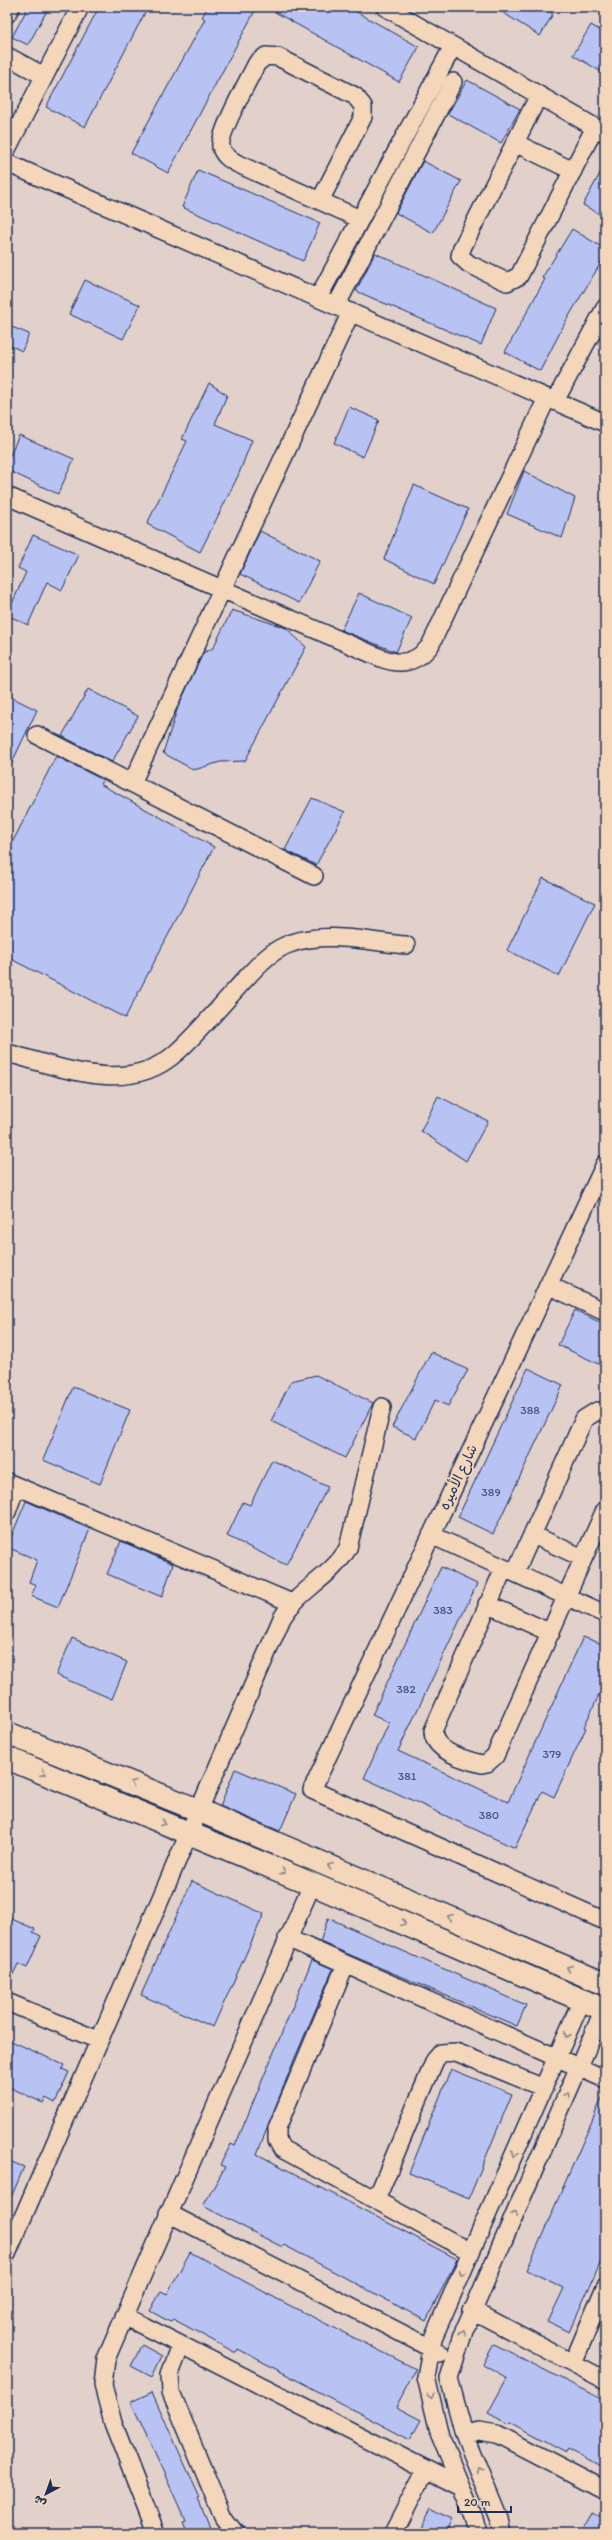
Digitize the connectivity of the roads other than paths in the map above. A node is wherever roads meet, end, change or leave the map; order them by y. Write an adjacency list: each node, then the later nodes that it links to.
1 (10, 7): 4 (street)
2 (80, 7): 7 (street)
3 (385, 7): 5 (street)
4 (7, 14)
5 (453, 46): 9 (street); 16 (street)
6 (7, 56): 7 (street)
7 (44, 76): 12 (street)
8 (453, 82): 19 (street)
9 (539, 95): 10 (street); 11 (street)
10 (600, 130): 14 (street)
11 (515, 143): 14 (street); 14 (street)
12 (7, 149)
13 (7, 163): 17 (street)
14 (572, 171)
15 (320, 201): 15 (street); 16 (street)
16 (360, 219): 17 (street)
17 (318, 298): 19 (street)
18 (605, 308): 20 (street)
19 (344, 309): 20 (street); 23 (street)
20 (551, 400): 21 (street); 23 (street)
21 (605, 423)
22 (7, 496): 23 (street)
23 (222, 589): 25 (street)
24 (37, 735): 25 (street)
25 (132, 783): 26 (street)
26 (314, 876)
27 (406, 945): 28 (street)
28 (7, 1053)
29 (605, 1164): 30 (street, شارع الأميره)
30 (548, 1285): 31 (street); 37 (street, شارع الأميره)
31 (605, 1312)
32 (382, 1408): 42 (street)
33 (605, 1413): 38 (street)
34 (12, 1484): 36 (street); 42 (street)
35 (605, 1510): 39 (street)
36 (7, 1512)
37 (431, 1535): 40 (street); 51 (street, شارع الأميره)
38 (532, 1535): 39 (street); 40 (street)
39 (583, 1558): 41 (street)
40 (510, 1571): 41 (street); 43 (street)
41 (566, 1596): 44 (street); 45 (street)
42 (292, 1603): 48 (street)
43 (487, 1604): 45 (street); 45 (street)
44 (605, 1614)
45 (551, 1633)
46 (7, 1733): 48 (street, one-way to 46)
47 (12, 1763): 49 (street, one-way to 49)
48 (198, 1810): 49 (street); 54 (street, one-way to 48)
49 (188, 1833): 50 (street, one-way to 50); 58 (street)
50 (312, 1884): 52 (street); 55 (street, one-way to 55)
51 (605, 1920)
52 (287, 1938): 53 (street); 64 (street)
53 (346, 1964): 59 (street); 63 (street)
54 (605, 1984)
55 (582, 2000): 57 (street); 59 (street, one-way to 59)
56 (7, 2002): 58 (street)
57 (605, 2010): 60 (street)
58 (98, 2040): 65 (street)
59 (557, 2058): 60 (street); 62 (street)
60 (579, 2067): 61 (street); 68 (street, one-way to 60)
61 (605, 2079)
62 (544, 2088): 63 (street); 66 (street, one-way to 66)
63 (376, 2200): 66 (street)
64 (168, 2213): 69 (street); 71 (street)
65 (9, 2244)
66 (471, 2252): 71 (street, one-way to 71)
67 (605, 2286): 73 (street)
68 (472, 2310): 72 (street, one-way to 68); 73 (street)
69 (124, 2316): 70 (street); 79 (street)
70 (182, 2345): 76 (street); 80 (street)
71 (431, 2349): 72 (street); 77 (street, one-way to 77)
72 (455, 2360): 75 (street)
73 (573, 2363): 74 (street)
74 (605, 2380)
75 (464, 2434): 78 (street); 83 (street, one-way to 75)
76 (426, 2469): 77 (street); 81 (street)
77 (461, 2487): 82 (street)
78 (605, 2490)
79 (156, 2533)
80 (235, 2533)
81 (393, 2533)
82 (478, 2533)
83 (502, 2533)

